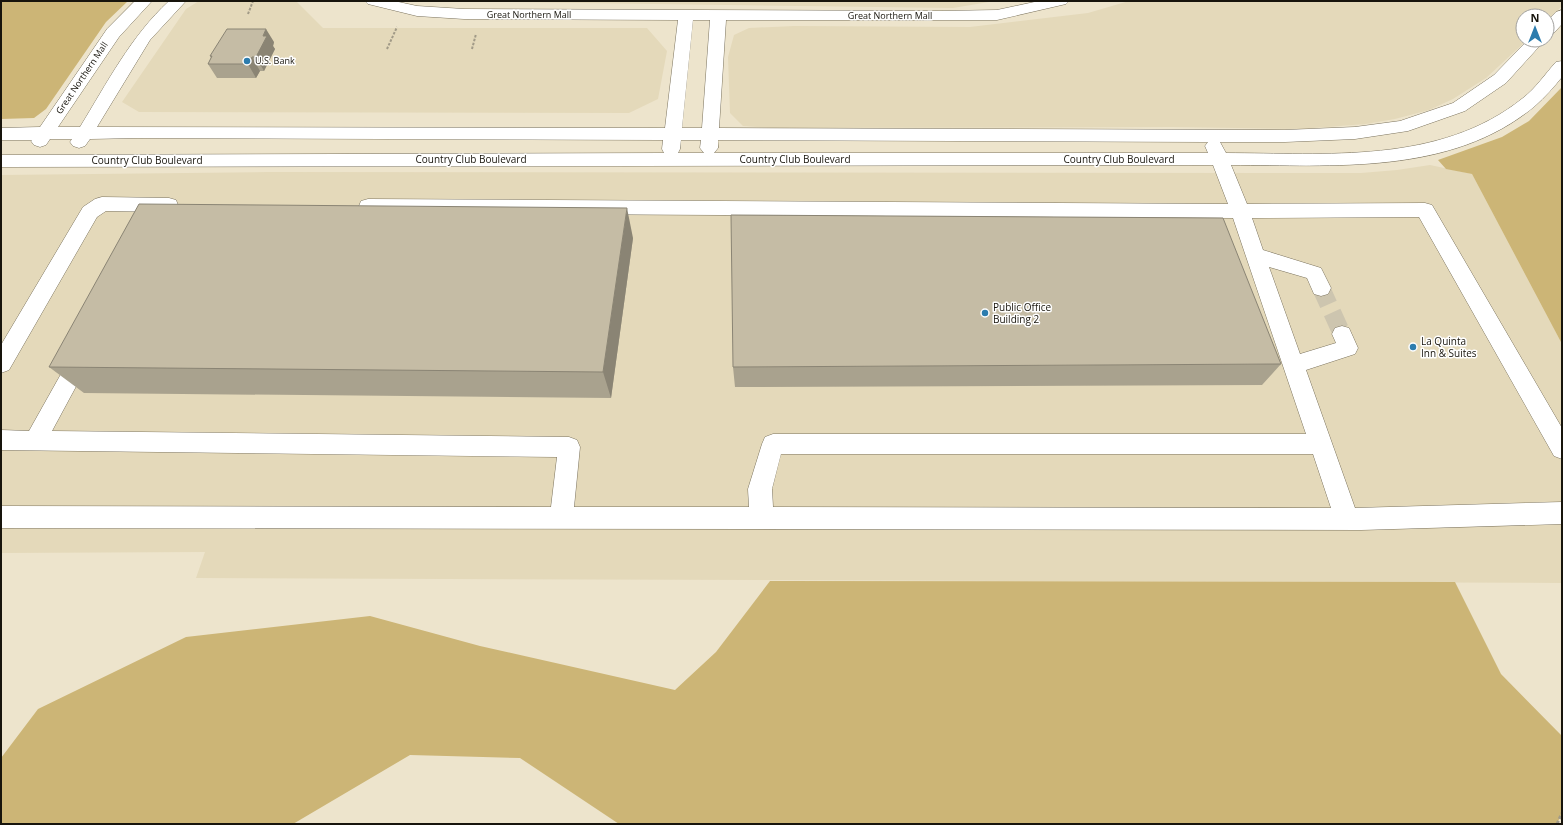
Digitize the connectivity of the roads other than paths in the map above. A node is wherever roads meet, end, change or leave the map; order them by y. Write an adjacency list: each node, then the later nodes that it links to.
1 (144, 1): 10 (street, Great Northern Mall)
2 (178, 1): 11 (street)
3 (373, 1): 5 (street, Great Northern Mall)
4 (1061, 1): 7 (street, Great Northern Mall)
5 (594, 8): 6 (street, Great Northern Mall)
6 (686, 15): 7 (street, Great Northern Mall); 13 (street)
7 (718, 15): 14 (street)
8 (1529, 48): 15 (street)
9 (1562, 66): 18 (street, Country Club Boulevard)
10 (46, 132): 11 (street); 12 (street); 19 (street, Great Northern Mall)
11 (85, 132): 13 (street); 20 (street)
12 (1, 134)
13 (673, 134): 14 (street); 16 (street)
14 (710, 134): 15 (street); 17 (street)
15 (1211, 136): 18 (street)
16 (671, 159): 17 (street, Country Club Boulevard); 20 (street, Country Club Boulevard)
17 (708, 159): 18 (street, Country Club Boulevard)
18 (1219, 159): 25 (street)
19 (28, 160): 20 (street, Country Club Boulevard); 21 (street, Country Club Boulevard)
20 (68, 160)
21 (1, 161)
22 (162, 205): 23 (street); 26 (street); 31 (street)
23 (186, 205)
24 (354, 206): 25 (street)
25 (1240, 211): 27 (street); 36 (street)
26 (151, 225)
27 (1255, 255): 28 (street); 32 (street)
28 (1321, 288)
29 (1342, 334): 32 (street)
30 (92, 336): 34 (street)
31 (1, 364)
32 (1294, 365): 35 (street)
33 (1, 440): 34 (street)
34 (36, 440): 39 (street)
35 (1321, 444): 40 (street); 41 (street)
36 (1562, 449)
37 (1562, 513): 41 (street)
38 (1, 517): 39 (street)
39 (561, 518): 40 (street)
40 (762, 519): 41 (street)
41 (1347, 519)

